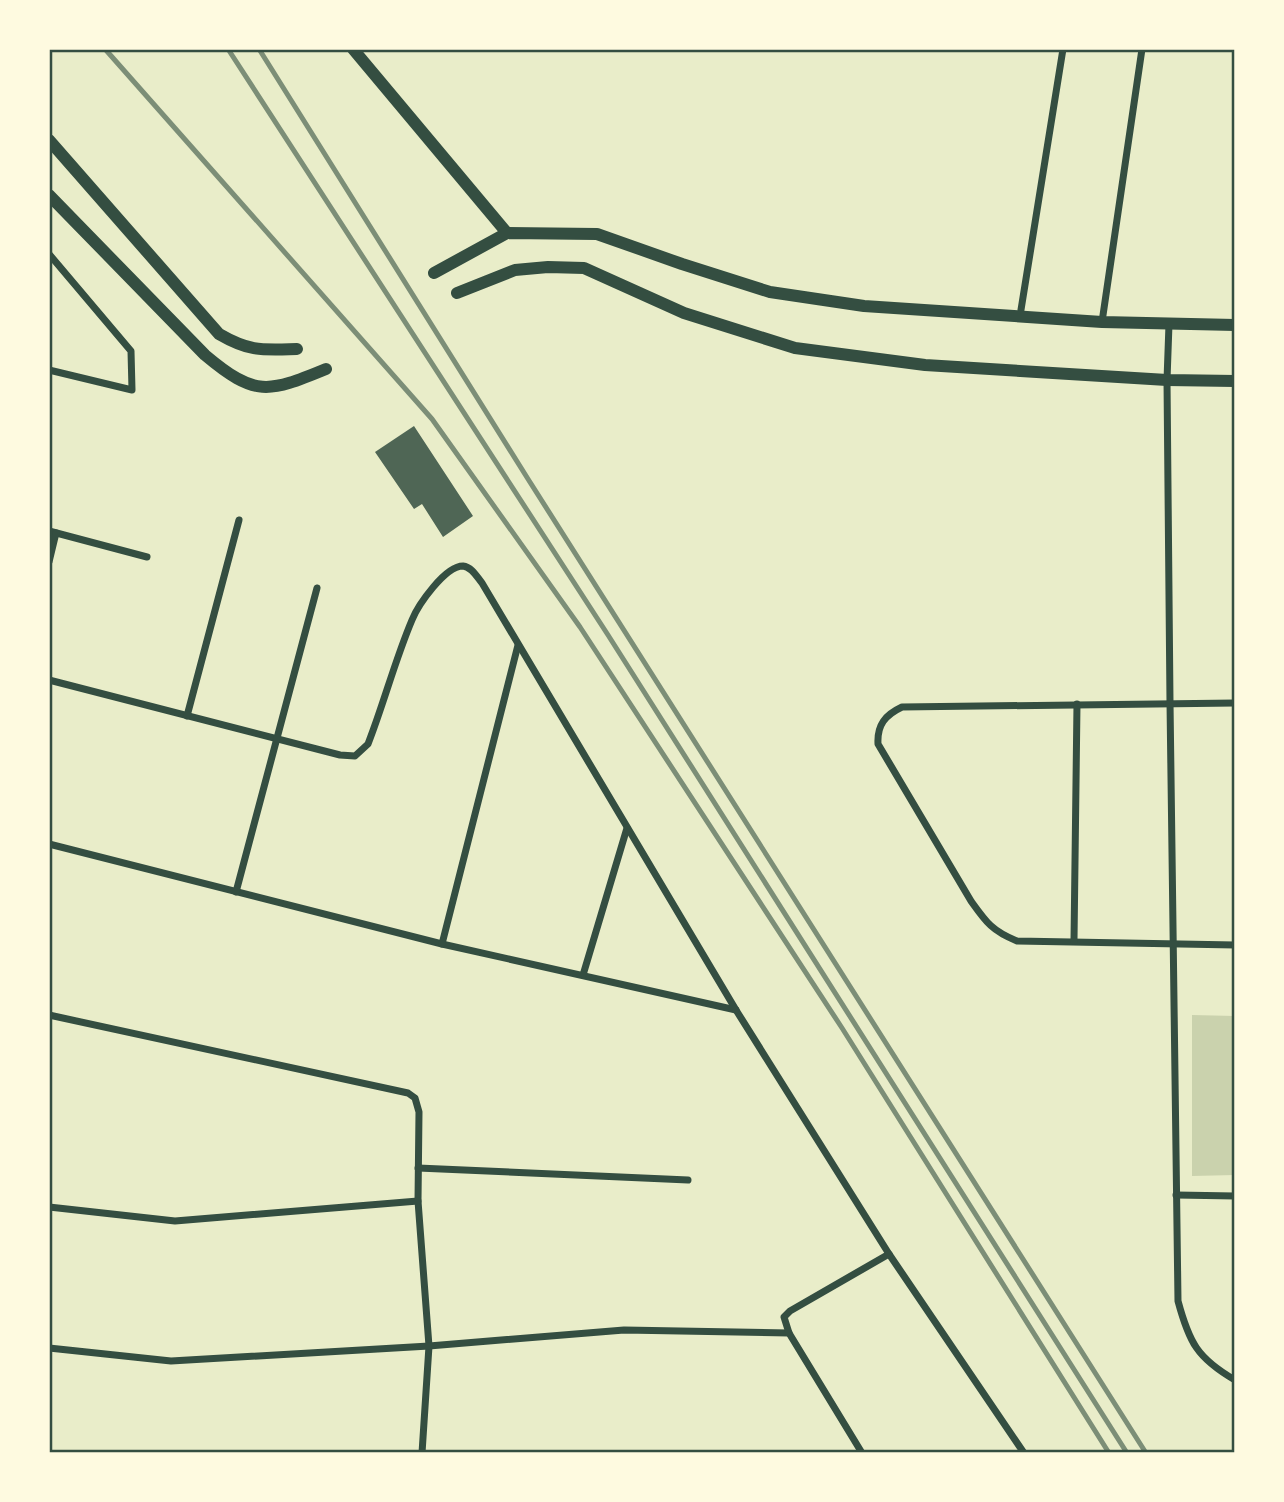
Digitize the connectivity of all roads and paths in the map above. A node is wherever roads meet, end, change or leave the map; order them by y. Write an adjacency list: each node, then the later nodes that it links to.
1 (354, 49): 6 (street)
2 (1063, 49): 10 (street)
3 (1142, 49): 11 (street)
4 (49, 140): 14 (street)
5 (49, 195): 15 (street)
6 (507, 233): 8 (street); 10 (street)
7 (49, 254): 16 (street)
8 (434, 273)
9 (457, 293): 17 (street)
10 (1020, 316): 11 (street)
11 (1102, 321): 12 (street)
12 (1169, 324): 13 (street); 17 (street)
13 (1235, 325)
14 (297, 349)
15 (326, 369)
16 (49, 370)
17 (1167, 380): 18 (street); 26 (street)
18 (1235, 382)
19 (239, 520): 29 (street)
20 (52, 532): 21 (street); 22 (street)
21 (147, 557)
22 (49, 562)
23 (317, 588): 30 (street)
24 (518, 645): 30 (street); 31 (street); 36 (street)
25 (49, 680): 29 (street)
26 (1170, 702): 27 (street); 28 (street); 35 (street)
27 (1235, 703)
28 (1077, 704): 34 (street); 34 (street)
29 (187, 716): 30 (street)
30 (276, 739): 33 (street)
31 (627, 828): 38 (street); 39 (street)
32 (49, 844): 33 (street)
33 (236, 892): 36 (street)
34 (1074, 942): 35 (street)
35 (1173, 943): 37 (street); 43 (street)
36 (442, 944): 38 (street)
37 (1235, 945)
38 (583, 975): 39 (street)
39 (736, 1010): 47 (street)
40 (49, 1015): 41 (street)
41 (418, 1168): 42 (street); 45 (street)
42 (688, 1180)
43 (1176, 1195): 44 (street); 51 (street)
44 (1235, 1195)
45 (418, 1201): 46 (street); 49 (street)
46 (49, 1207)
47 (889, 1254): 48 (street); 54 (street)
48 (789, 1333): 49 (street); 53 (street)
49 (429, 1346): 50 (street); 52 (street)
50 (49, 1348)
51 (1235, 1380)
52 (422, 1453)
53 (862, 1453)
54 (1024, 1453)

